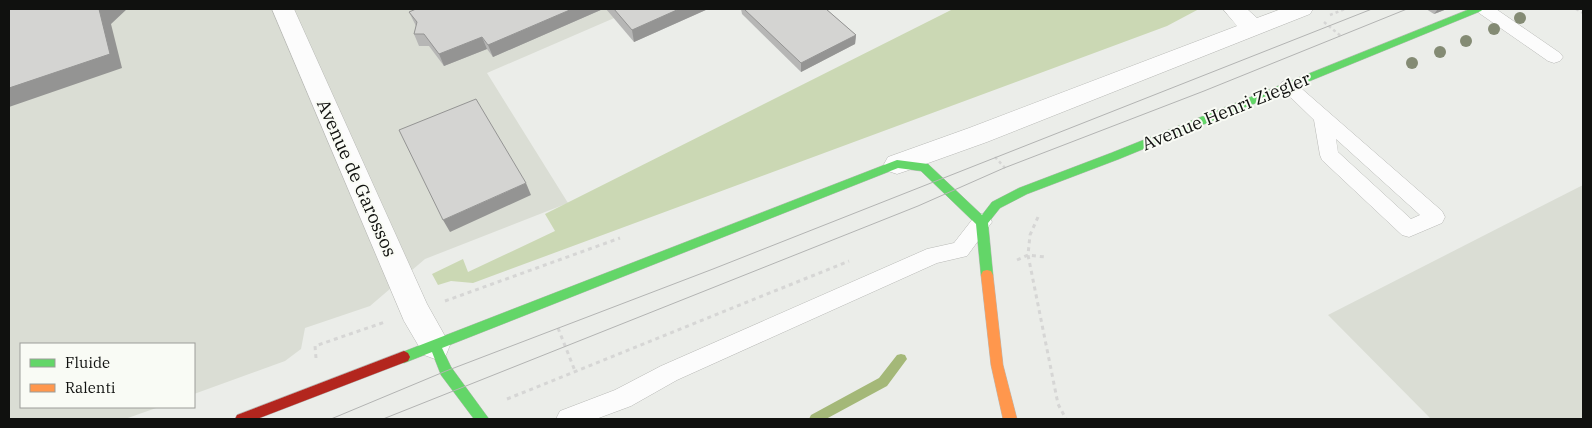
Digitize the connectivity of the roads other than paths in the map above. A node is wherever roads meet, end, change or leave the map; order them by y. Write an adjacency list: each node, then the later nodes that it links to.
1 (283, 9): 12 (street, Avenue de Garossos)
2 (1234, 9): 6 (street)
3 (1302, 9): 6 (street)
4 (1478, 9): 8 (street, Avenue Henri Ziegler)
5 (1485, 9): 7 (lane)
6 (1254, 28): 10 (street)
7 (1554, 58)
8 (1288, 86): 9 (lane); 11 (street, Avenue Henri Ziegler)
9 (1323, 117): 9 (lane)
10 (897, 164): 11 (street); 12 (street)
11 (982, 222): 15 (lane); 16 (street)
12 (436, 345): 13 (street); 14 (street)
13 (242, 419)
14 (482, 419)
15 (568, 419)
16 (1010, 419)

